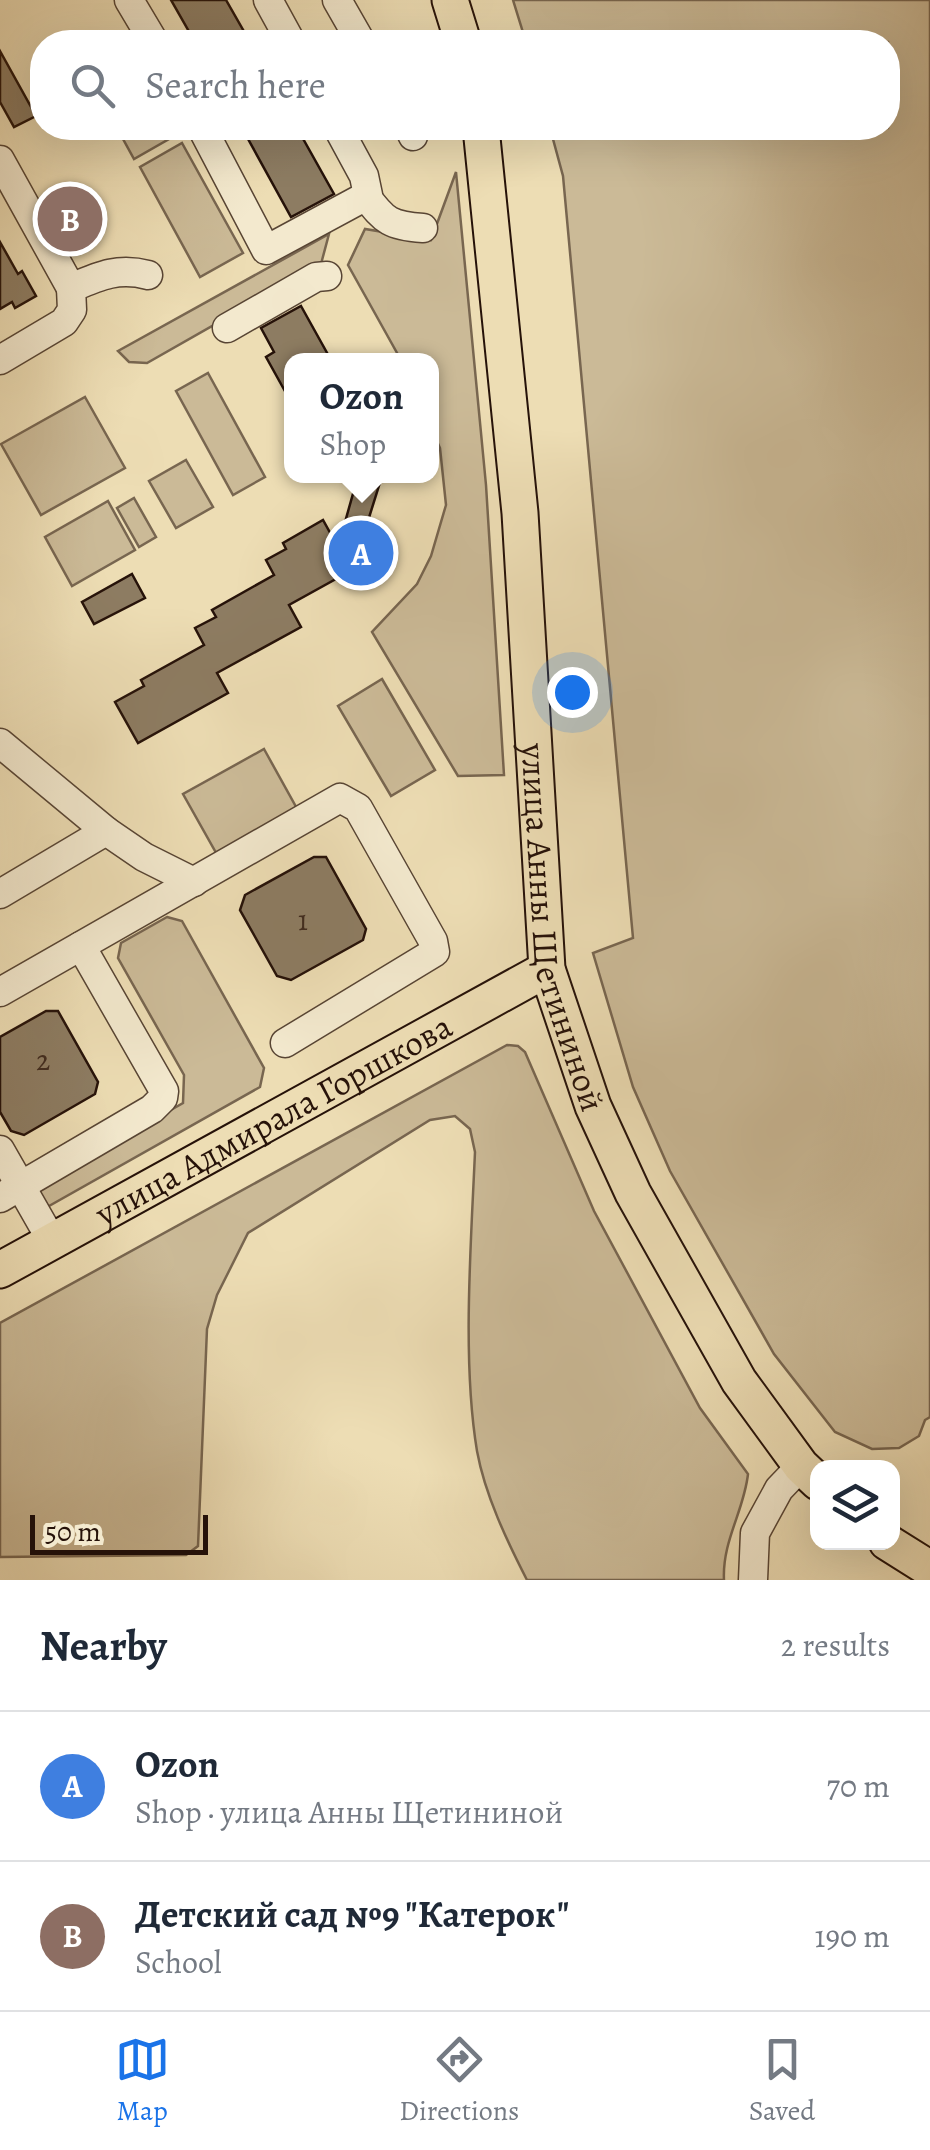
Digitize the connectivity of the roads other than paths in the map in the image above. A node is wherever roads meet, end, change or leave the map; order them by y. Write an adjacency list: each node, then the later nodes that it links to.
1 (130, 0): 5 (lane)
2 (268, 0): 6 (lane)
3 (337, 0): 7 (lane)
4 (450, 0): 8 (main road)
5 (147, 30)
6 (284, 30)
7 (354, 30)
8 (459, 30)
9 (208, 140): 13 (lane)
10 (344, 140): 13 (lane)
11 (482, 140): 25 (main road, улица Анны Щетининой)
12 (0, 160): 17 (lane)
13 (366, 196): 14 (lane)
14 (423, 228)
15 (148, 275): 17 (lane)
16 (326, 276): 18 (lane)
17 (71, 288): 19 (lane)
18 (227, 328)
19 (0, 360)
20 (0, 743): 21 (lane)
21 (106, 831): 22 (lane); 23 (lane)
22 (194, 882): 24 (lane); 27 (lane)
23 (0, 894)
24 (82, 946): 26 (lane); 29 (lane)
25 (547, 969): 30 (main road, улица Адмирала Горшкова); 32 (main road, улица Анны Щетининой)
26 (0, 992)
27 (285, 1043)
28 (0, 1150): 29 (lane)
29 (10, 1193): 30 (lane)
30 (52, 1241): 31 (main road, улица Адмирала Горшкова)
31 (0, 1270)
32 (809, 1474): 35 (lane)
33 (899, 1550): 34 (main road)
34 (930, 1569)
35 (753, 1580)

